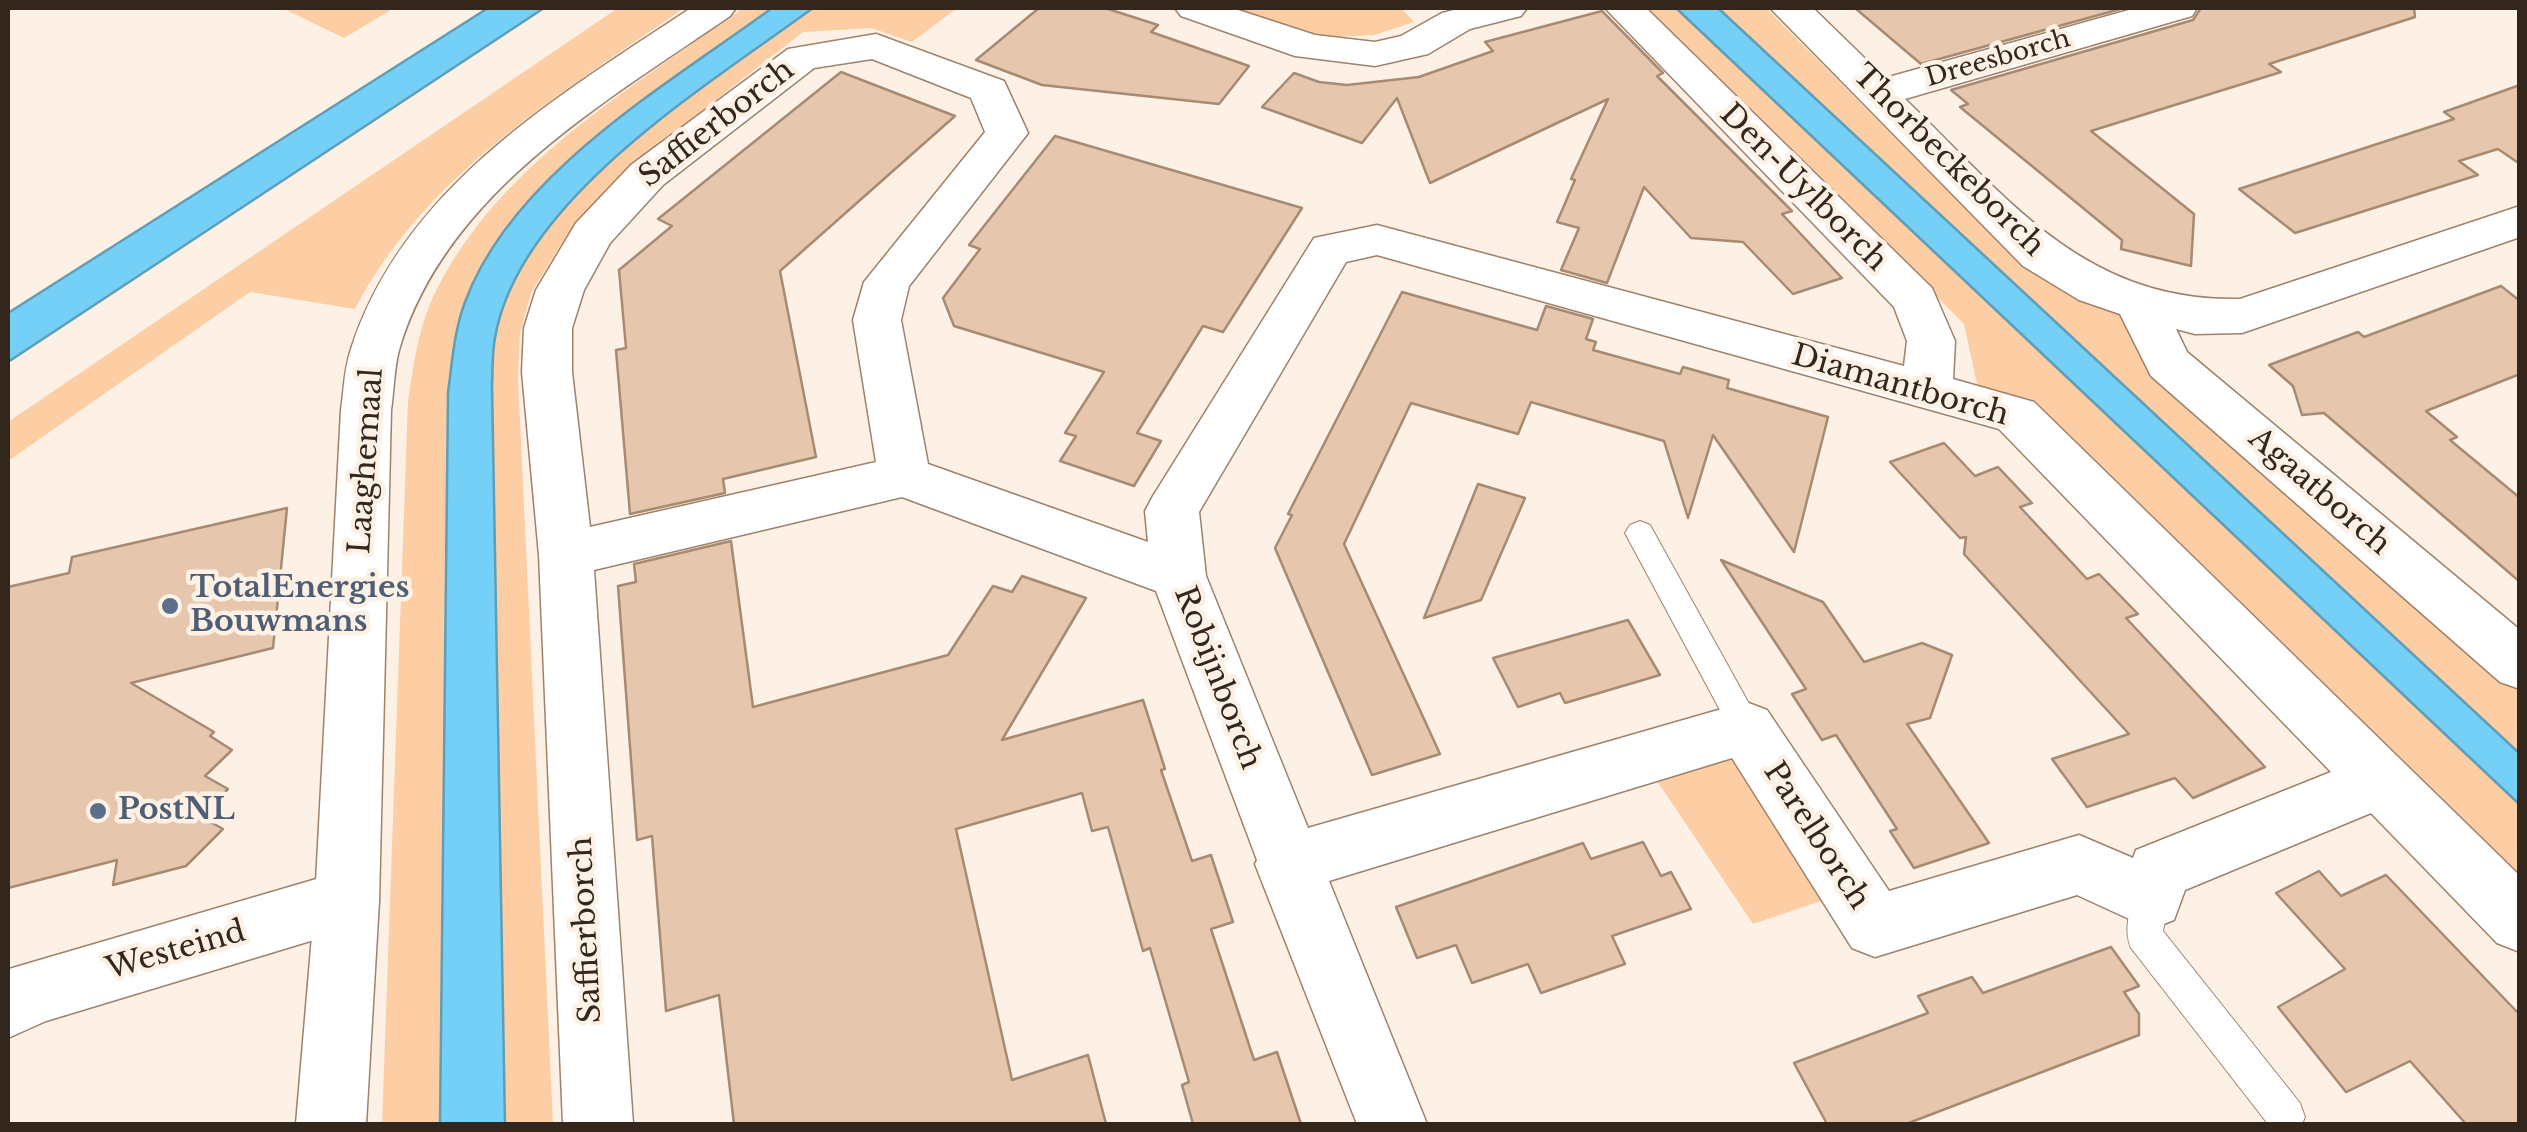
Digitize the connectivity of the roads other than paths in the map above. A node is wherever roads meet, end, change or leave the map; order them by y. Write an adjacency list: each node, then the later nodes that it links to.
1 (716, 8): 22 (street, Laaghemaal)
2 (1507, 8): 7 (street)
3 (1624, 8): 12 (street, Den-Uylborch)
4 (1790, 8): 8 (street, Thorbeckeborch)
5 (2178, 8): 8 (street, Dreesborch)
6 (1207, 9): 7 (street)
7 (1434, 19)
8 (1876, 94): 11 (street, Thorbeckeborch)
9 (2514, 228): 11 (street, Thorbeckeborch)
10 (1330, 249): 12 (street, Diamantborch); 16 (street, Robijnborch)
11 (2139, 303): 17 (street, Agaatborch)
12 (1927, 392): 19 (street, Diamantborch)
13 (904, 476): 15 (street); 15 (street, Saffierborch); 16 (street)
14 (1640, 533): 18 (lane)
15 (566, 555): 27 (street, Saffierborch)
16 (1178, 576): 20 (street, Robijnborch)
17 (2520, 665)
18 (1746, 728): 20 (street, Parelborch); 21 (street, Parelborch)
19 (2381, 780): 21 (street); 23 (street, Diamantborch)
20 (1287, 864): 28 (street, Robijnborch)
21 (2151, 898): 25 (lane)
22 (347, 901): 24 (street, Westeind); 26 (street, Laaghemaal)
23 (2520, 920)
24 (8, 1005)
25 (2286, 1117)
26 (332, 1124)
27 (598, 1124)
28 (1392, 1124)

